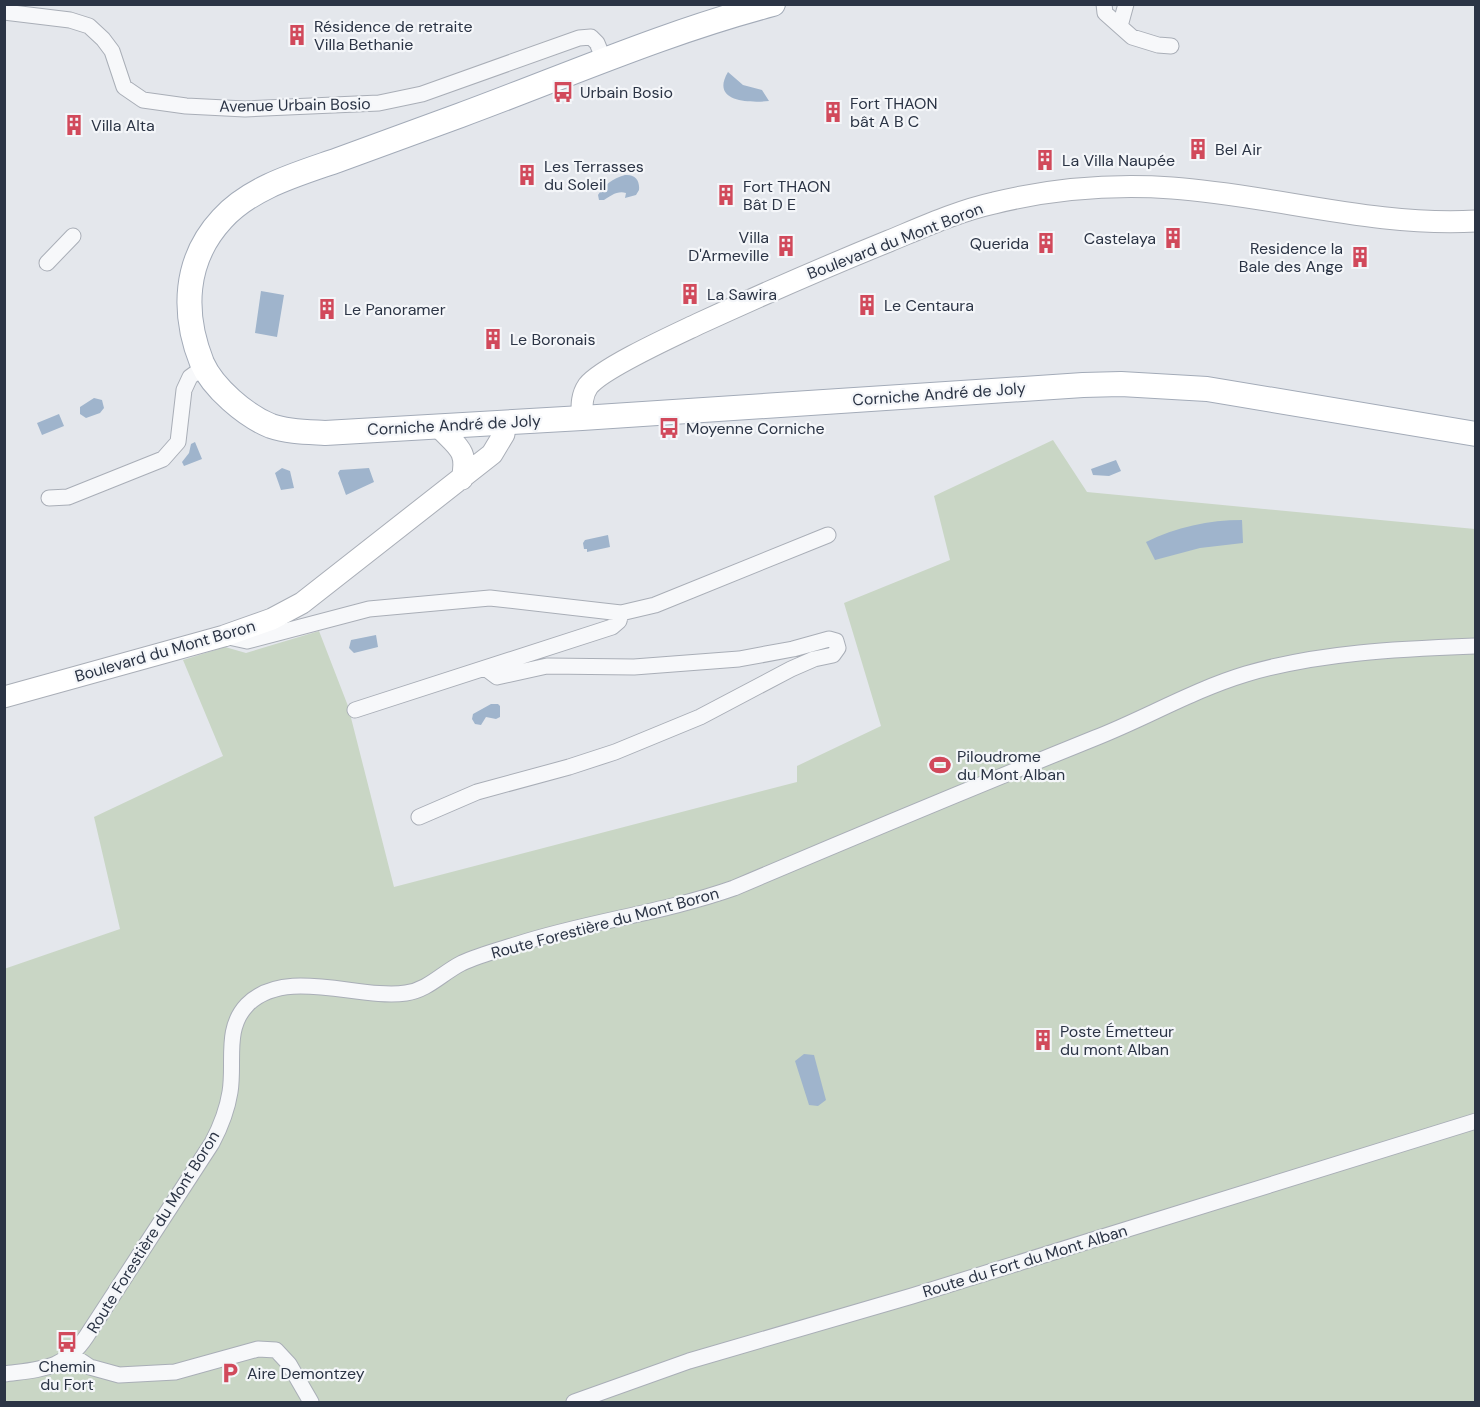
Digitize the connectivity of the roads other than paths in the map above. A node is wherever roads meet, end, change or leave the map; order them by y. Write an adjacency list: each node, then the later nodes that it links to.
1 (1104, 4): 5 (street)
2 (1126, 4): 5 (street)
3 (767, 5): 7 (main road, Corniche André de Joly)
4 (4, 12): 7 (street, Avenue Urbain Bosio)
5 (1120, 26): 6 (street)
6 (1171, 46)
7 (604, 60): 11 (main road, Corniche André de Joly)
8 (1476, 221): 12 (street, Boulevard du Mont Boron)
9 (73, 236): 10 (street)
10 (48, 263)
11 (204, 367): 14 (main road, Corniche André de Joly); 17 (street)
12 (582, 418): 13 (main road, Corniche André de Joly); 15 (main road, Corniche André de Joly)
13 (505, 422): 14 (main road, Corniche André de Joly); 16 (street, Boulevard du Mont Boron)
14 (438, 426): 16 (street)
15 (1476, 434)
16 (462, 479): 20 (street, Boulevard du Mont Boron)
17 (49, 498)
18 (828, 535): 19 (street)
19 (621, 613): 20 (street); 22 (street)
20 (224, 636): 23 (street, Boulevard du Mont Boron)
21 (1476, 646): 27 (street, Route Forestière du Mont Boron)
22 (485, 668): 24 (street); 25 (street)
23 (4, 697)
24 (355, 710)
25 (419, 817)
26 (1476, 1121): 30 (street, Route du Fort du Mont Alban)
27 (72, 1355): 28 (street, Route Forestière du Mont Boron); 29 (street)
28 (4, 1374)
29 (311, 1402)
30 (574, 1402)

